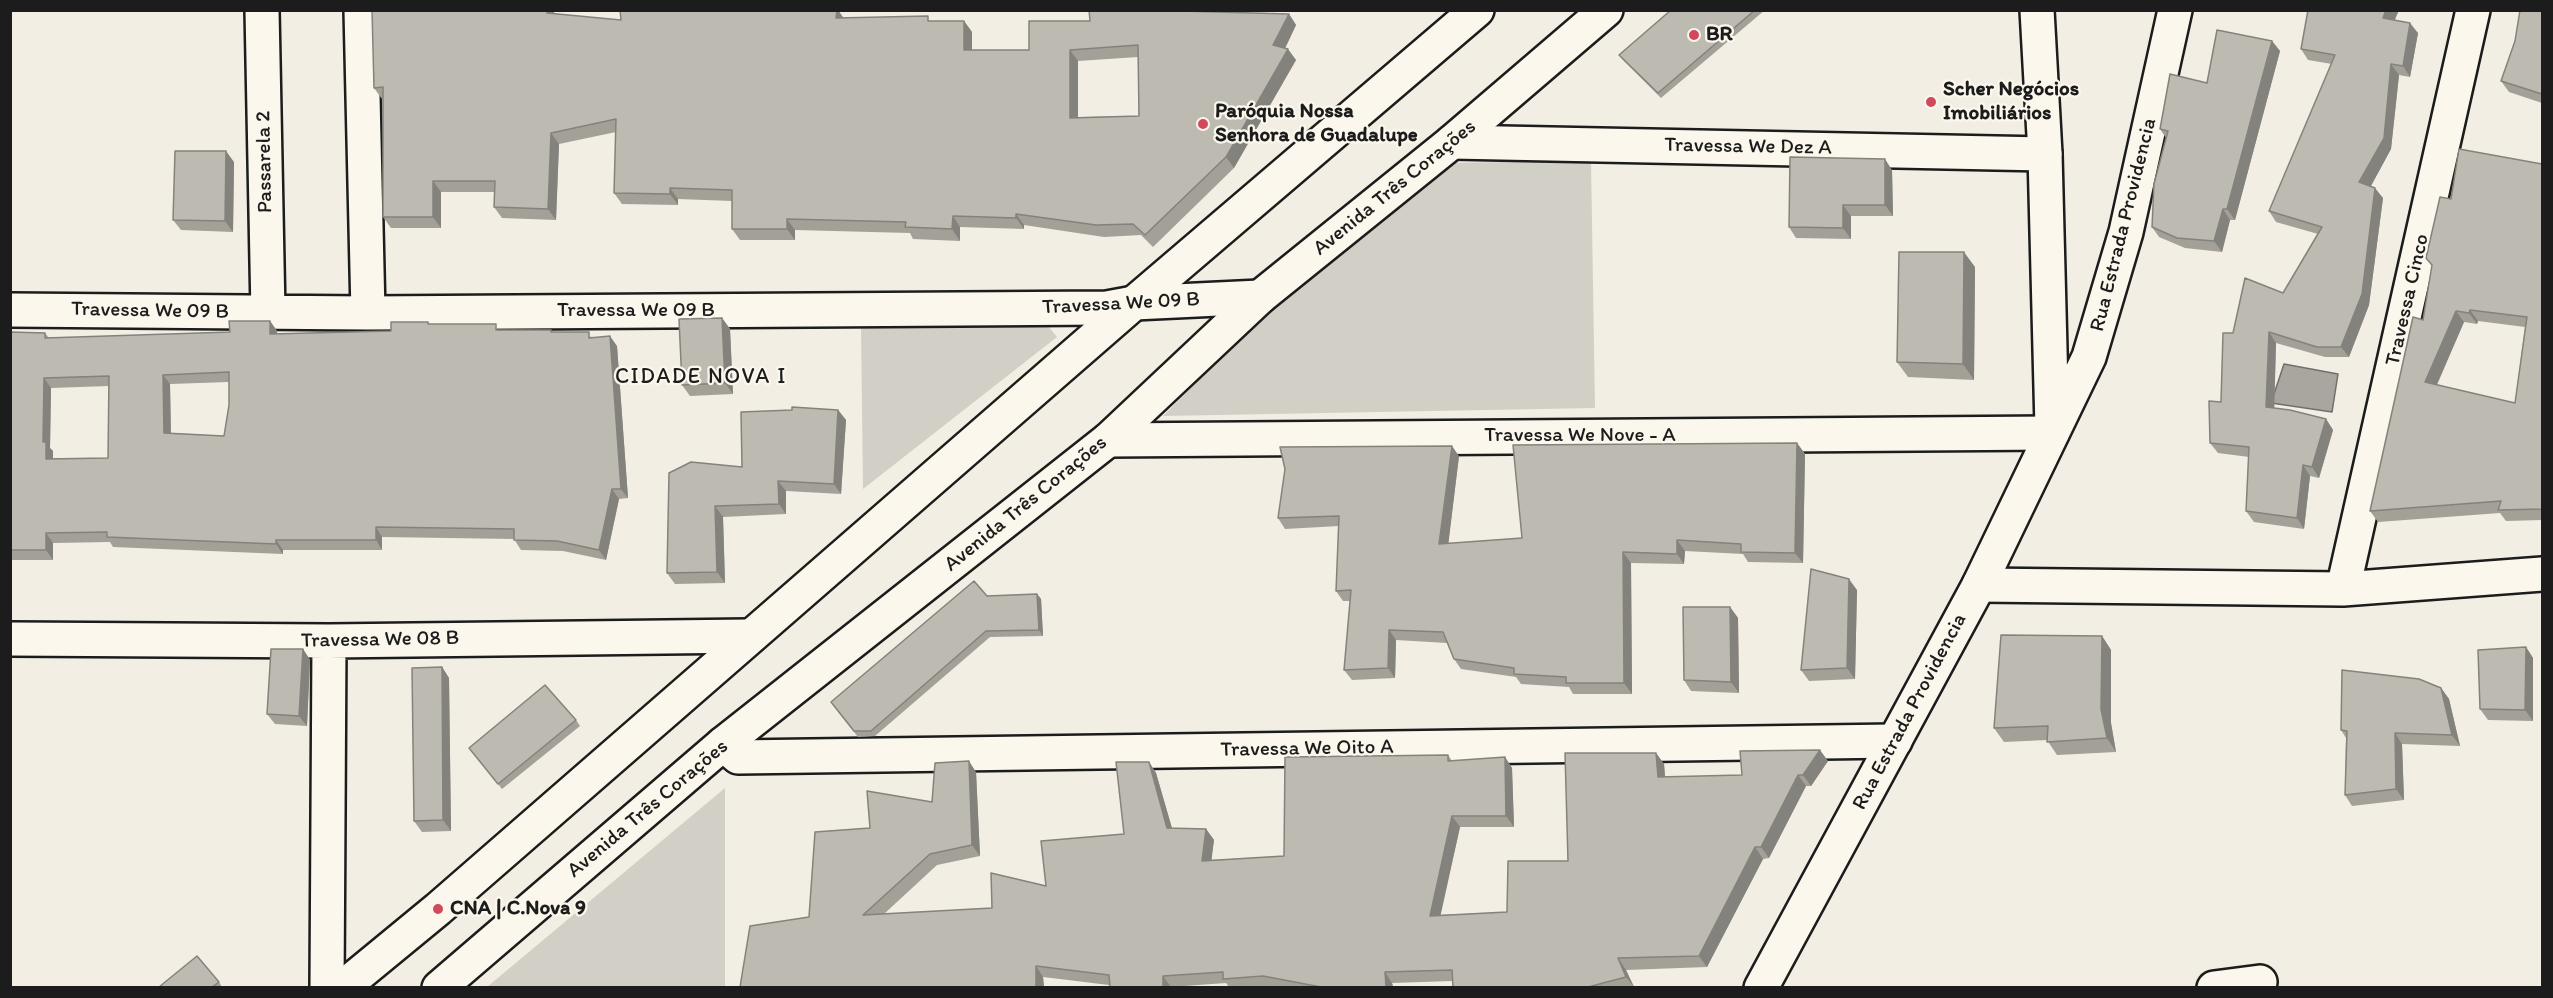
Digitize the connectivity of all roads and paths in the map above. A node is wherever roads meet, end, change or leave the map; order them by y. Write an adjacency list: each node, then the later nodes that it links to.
1 (262, 10): 13 (street, Passarela 2)
2 (361, 10): 14 (street)
3 (1477, 10): 11 (street)
4 (1606, 10): 8 (street, Avenida Três Corações)
5 (2037, 10): 9 (street, Rua Estrada Providencia)
6 (2175, 10): 15 (street, Rua Estrada Providencia)
7 (2473, 10): 19 (street, Travessa Cinco)
8 (1452, 142): 9 (street, Travessa We Dez A); 10 (street, Avenida Três Corações)
9 (2044, 154): 15 (street, Rua Estrada Providencia)
10 (1260, 297): 11 (street, Travessa We 09 B); 16 (street, Avenida Três Corações)
11 (1134, 303): 14 (street, Travessa We 09 B); 20 (street)
12 (10, 310): 13 (street, Travessa We 09 B)
13 (268, 313): 14 (street, Travessa We 09 B)
14 (368, 313)
15 (2052, 433): 16 (street, Travessa We Nove - A); 18 (street, Rua Estrada Providencia)
16 (1108, 440): 24 (street, Avenida Três Corações)
17 (2542, 574): 19 (street)
18 (1979, 585): 19 (street); 23 (street, Rua Estrada Providencia)
19 (2343, 589)
20 (749, 636): 22 (street, Travessa We 08 B); 27 (street)
21 (10, 639): 22 (street, Travessa We 08 B)
22 (329, 641): 26 (street)
23 (1895, 741): 24 (street, Travessa We Oito A); 29 (street, Rua Estrada Providencia)
24 (723, 744): 28 (street, Avenida Três Corações)
25 (2260, 982): 30 (street)
26 (327, 987)
27 (342, 987)
28 (439, 987)
29 (1761, 987)
30 (2214, 987)

